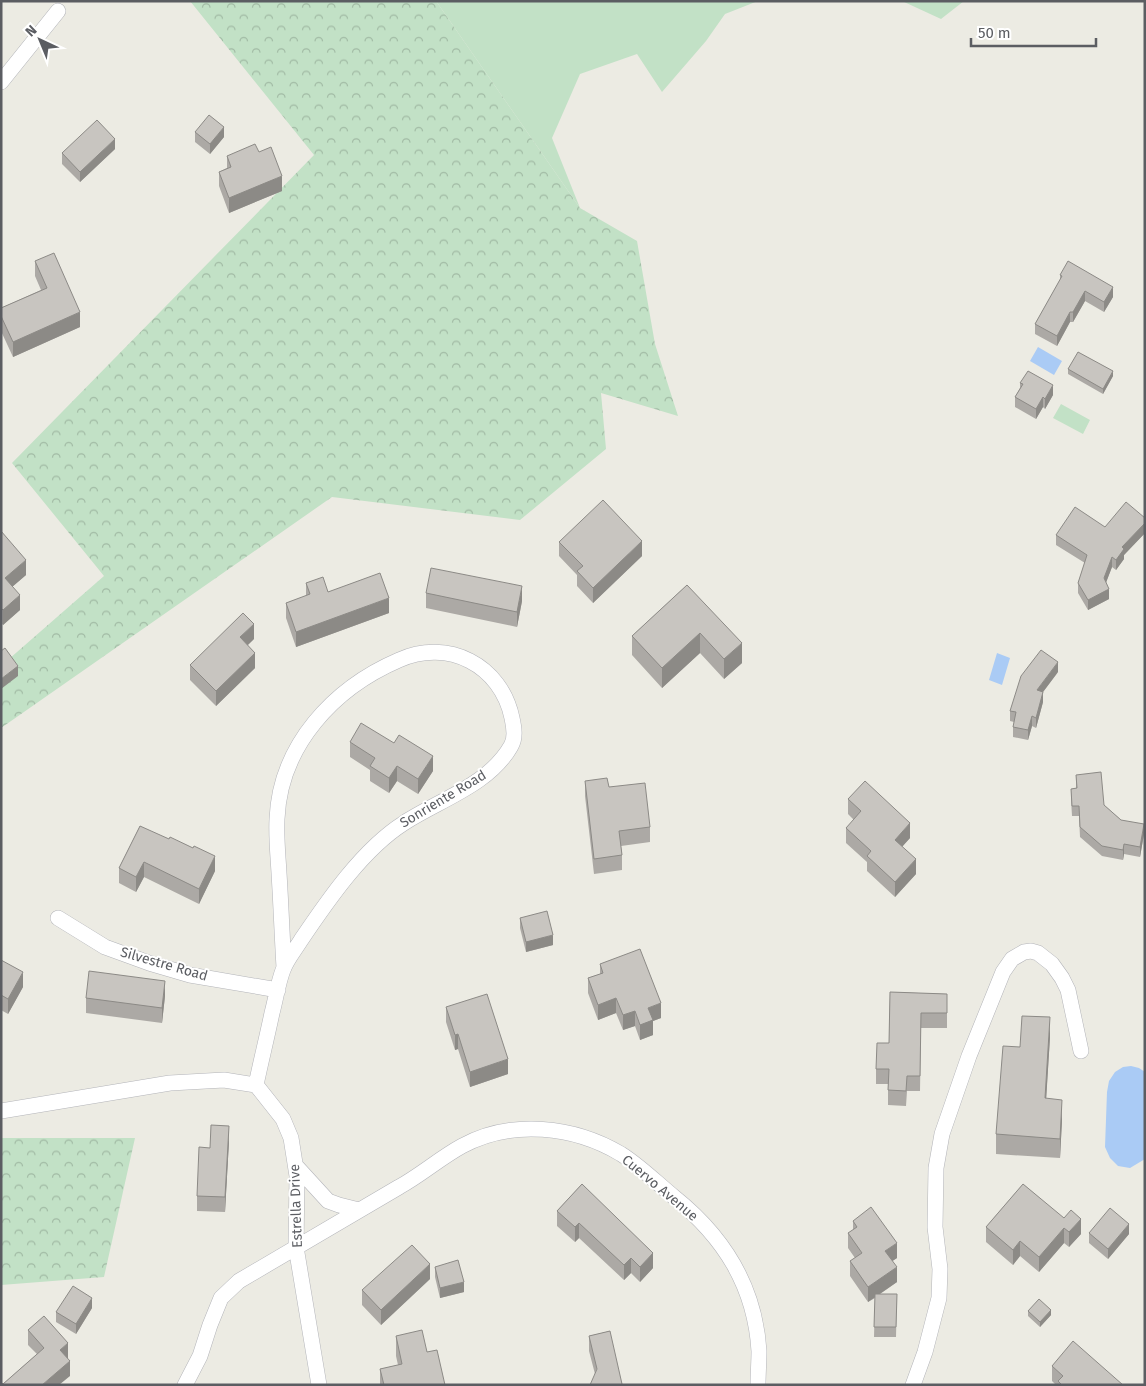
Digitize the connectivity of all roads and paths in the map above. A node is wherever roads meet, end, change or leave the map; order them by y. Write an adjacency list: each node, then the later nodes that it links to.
1 (58, 11): 2 (street)
2 (1, 82)
3 (58, 918): 5 (street, Silvestre Road)
4 (284, 966): 4 (street, Sonriente Road); 5 (street, Sonriente Road)
5 (278, 990): 7 (street, Sonriente Road)
6 (1081, 1051): 15 (street)
7 (256, 1085): 8 (street); 9 (street, Estrella Drive)
8 (1, 1111)
9 (296, 1166): 10 (street); 11 (street, Estrella Drive)
10 (359, 1210): 11 (street, Cuervo Avenue); 14 (street, Cuervo Avenue)
11 (296, 1247): 12 (street, Cuervo Avenue); 13 (street, Estrella Drive)
12 (185, 1385)
13 (319, 1385)
14 (758, 1385)
15 (913, 1385)

